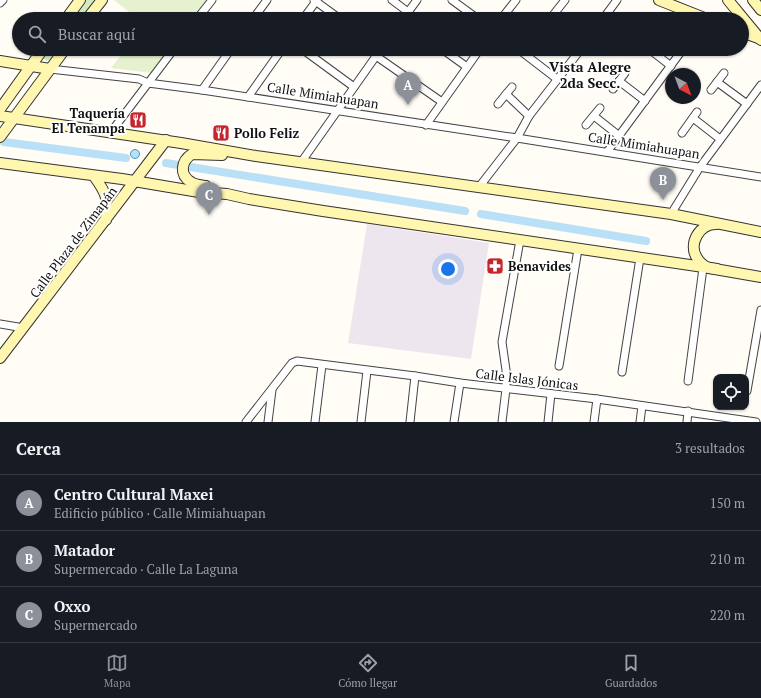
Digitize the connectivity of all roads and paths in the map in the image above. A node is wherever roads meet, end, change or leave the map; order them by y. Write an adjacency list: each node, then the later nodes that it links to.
1 (3, 0): 16 (street)
2 (80, 0): 18 (main road)
3 (102, 0): 19 (main road)
4 (212, 0): 20 (street)
5 (267, 0): 21 (street)
6 (316, 0): 22 (street); 23 (street)
7 (392, 0): 24 (street)
8 (417, 0): 24 (street)
9 (452, 0): 25 (street)
10 (516, 0): 26 (street)
11 (565, 0): 27 (street)
12 (617, 0): 28 (street)
13 (659, 0): 29 (main road)
14 (728, 0): 30 (main road)
15 (753, 0): 17 (main road)
16 (0, 4)
17 (761, 10)
18 (71, 12)
19 (93, 12)
20 (203, 12)
21 (258, 12)
22 (308, 12)
23 (331, 12)
24 (408, 12)
25 (468, 12)
26 (507, 12)
27 (558, 12)
28 (608, 12)
29 (688, 12)
30 (738, 12)
31 (749, 25): 33 (main road)
32 (749, 35): 33 (main road)
33 (761, 40)
34 (38, 56): 48 (main road)
35 (60, 56): 51 (main road)
36 (169, 56): 57 (street)
37 (226, 56): 62 (street)
38 (277, 56): 65 (street)
39 (312, 56): 59 (street)
40 (376, 56): 59 (street); 67 (street)
41 (452, 56): 50 (street)
42 (475, 56): 50 (street)
43 (527, 56): 54 (street)
44 (575, 56): 54 (street)
45 (658, 56): 49 (street)
46 (678, 56): 49 (street)
47 (0, 62): 48 (main road, Calle Mimiahuapan)
48 (30, 66): 51 (main road, Calle Mimiahuapan); 71 (main road)
49 (671, 66): 66 (street)
50 (467, 67): 67 (street)
51 (50, 69): 57 (street, Calle Mimiahuapan); 77 (main road)
52 (624, 73): 55 (street)
53 (724, 73): 56 (street)
54 (557, 79): 75 (street)
55 (619, 81): 61 (street); 66 (street)
56 (717, 82): 63 (street); 69 (street)
57 (148, 83): 62 (street, Calle Mimiahuapan); 81 (street)
58 (761, 85): 69 (street)
59 (354, 87): 72 (street)
60 (512, 87): 64 (street)
61 (613, 89)
62 (202, 90): 65 (street, Calle Mimiahuapan)
63 (711, 90)
64 (506, 94): 68 (street); 75 (street)
65 (248, 97): 72 (street, Calle Mimiahuapan)
66 (645, 101): 83 (street)
67 (442, 102): 79 (street)
68 (498, 104)
69 (747, 104): 86 (street)
70 (600, 108): 76 (street)
71 (0, 109)
72 (337, 110): 79 (street, Calle Mimiahuapan); 90 (street)
73 (697, 112): 78 (street)
74 (0, 116): 77 (main road)
75 (529, 116): 85 (street)
76 (594, 116): 80 (street); 83 (street)
77 (14, 118): 81 (main road); 84 (main road)
78 (693, 118): 82 (street); 86 (street)
79 (426, 125): 85 (street, Calle Mimiahuapan)
80 (586, 125)
81 (111, 132): 87 (main road)
82 (682, 133)
83 (618, 136): 88 (street)
84 (0, 137)
85 (517, 138): 88 (street, Calle Mimiahuapan); 96 (street)
86 (720, 139): 92 (street)
87 (166, 140): 89 (main road); 95 (main road, Calle Plaza de Zimapán)
88 (607, 152): 92 (street, Calle Mimiahuapan)
89 (256, 156): 90 (main road); 97 (main road)
90 (302, 161): 96 (main road)
91 (0, 163): 93 (main road)
92 (700, 167): 94 (street, Calle Mimiahuapan); 98 (street)
93 (94, 176): 95 (main road); 99 (main road)
94 (761, 177)
95 (136, 182): 97 (main road); 99 (main road, Calle Plaza de Zimapán)
96 (479, 187): 98 (main road)
97 (227, 194): 102 (main road)
98 (671, 214): 100 (main road)
99 (106, 220): 110 (main road, Calle Plaza de Zimapán)
100 (720, 224): 101 (main road); 106 (main road)
101 (761, 232)
102 (520, 240): 103 (main road); 120 (street)
103 (578, 249): 104 (main road); 113 (street)
104 (640, 258): 105 (main road); 115 (street)
105 (703, 268): 106 (main road); 118 (street)
106 (717, 269): 107 (main road)
107 (761, 277)
108 (761, 310): 117 (street)
109 (0, 324): 110 (street)
110 (24, 328): 111 (main road, Calle Plaza de Zimapán)
111 (0, 358)
112 (322, 365): 114 (street, Calle Islas Jónicas); 121 (street, Calle Islas Jónicas); 128 (street)
113 (559, 366)
114 (367, 371): 116 (street, Calle Islas Jónicas); 129 (street)
115 (622, 372)
116 (415, 376): 119 (street, Calle Islas Jónicas); 130 (street)
117 (749, 379)
118 (688, 381)
119 (460, 383): 120 (street, Calle Islas Jónicas); 131 (street)
120 (506, 388): 122 (street, Calle Islas Jónicas); 132 (street)
121 (272, 389): 126 (street); 127 (street)
122 (551, 394): 123 (street, Calle Islas Jónicas); 133 (street)
123 (596, 399): 124 (street, Calle Islas Jónicas); 134 (street)
124 (642, 406): 125 (street, Calle Islas Jónicas); 135 (street)
125 (688, 411): 136 (street); 137 (street, Calle Islas Jónicas)
126 (246, 422)
127 (268, 422)
128 (315, 422)
129 (361, 422)
130 (410, 422)
131 (454, 422)
132 (502, 422)
133 (548, 422)
134 (594, 422)
135 (640, 422)
136 (687, 422)
137 (756, 422)

